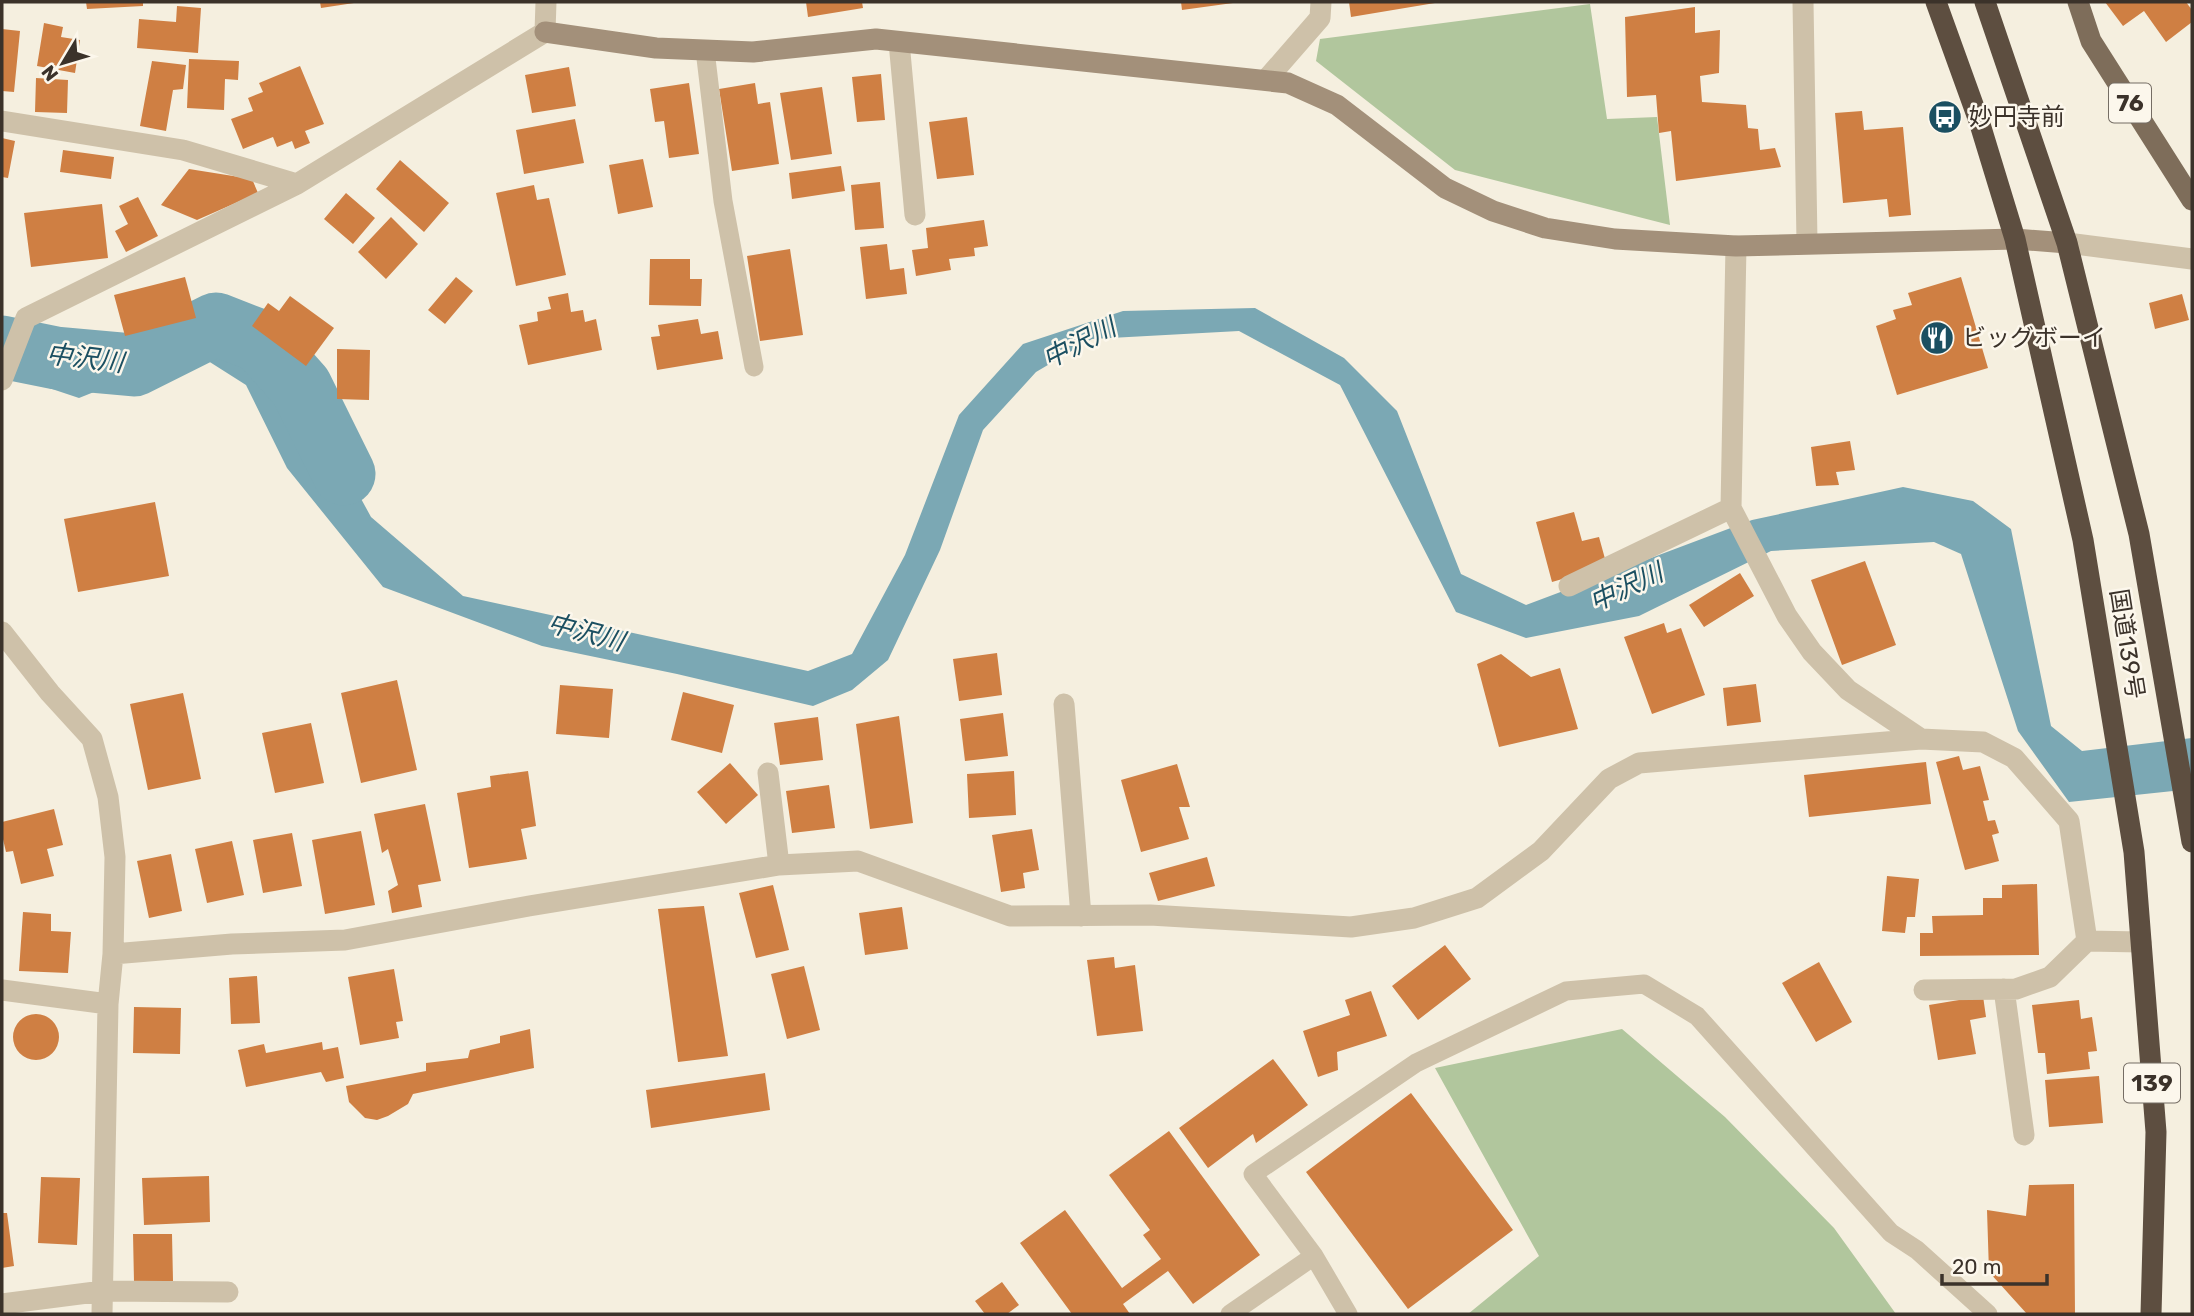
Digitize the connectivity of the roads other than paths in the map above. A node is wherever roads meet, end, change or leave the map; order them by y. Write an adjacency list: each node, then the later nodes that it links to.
1 (546, 2): 7 (street)
2 (1321, 2): 10 (street)
3 (1803, 2): 16 (street)
4 (1936, 2): 15 (highway, 国道139号 / 139)
5 (1985, 2): 17 (highway, 国道139号)
6 (2078, 2): 13 (main road, 76)
7 (545, 32): 9 (street); 12 (street)
8 (899, 42): 9 (street); 10 (street); 14 (street)
9 (705, 50): 20 (lane)
10 (1266, 80): 18 (street)
11 (2, 121): 12 (street)
12 (297, 184): 21 (street)
13 (2192, 200)
14 (915, 215)
15 (2015, 239): 16 (street); 17 (street); 32 (highway, 国道139号 / 139)
16 (1807, 242): 18 (street)
17 (2067, 243): 19 (street); 28 (highway, 国道139号)
18 (1736, 246): 22 (street)
19 (2192, 259)
20 (754, 367)
21 (2, 380)
22 (1731, 508): 23 (street); 26 (street)
23 (1569, 586)
24 (2, 632): 33 (street)
25 (1064, 704): 30 (street)
26 (1921, 739): 30 (street); 31 (street)
27 (768, 773): 29 (street)
28 (2192, 842)
29 (779, 865): 30 (street); 33 (street)
30 (1081, 916)
31 (2087, 941): 32 (street); 34 (street)
32 (2141, 942): 47 (highway, 国道139号 / 139)
33 (113, 954): 37 (street)
34 (2004, 989): 36 (street); 38 (street)
35 (2, 990): 37 (street)
36 (1923, 990)
37 (108, 1004): 40 (street)
38 (2024, 1135)
39 (1314, 1256): 44 (lane); 45 (lane); 46 (lane)
40 (103, 1291): 41 (street); 42 (street); 43 (street)
41 (228, 1292)
42 (2, 1304)
43 (102, 1314)
44 (1230, 1314)
45 (1348, 1314)
46 (1988, 1314)
47 (2151, 1314)

